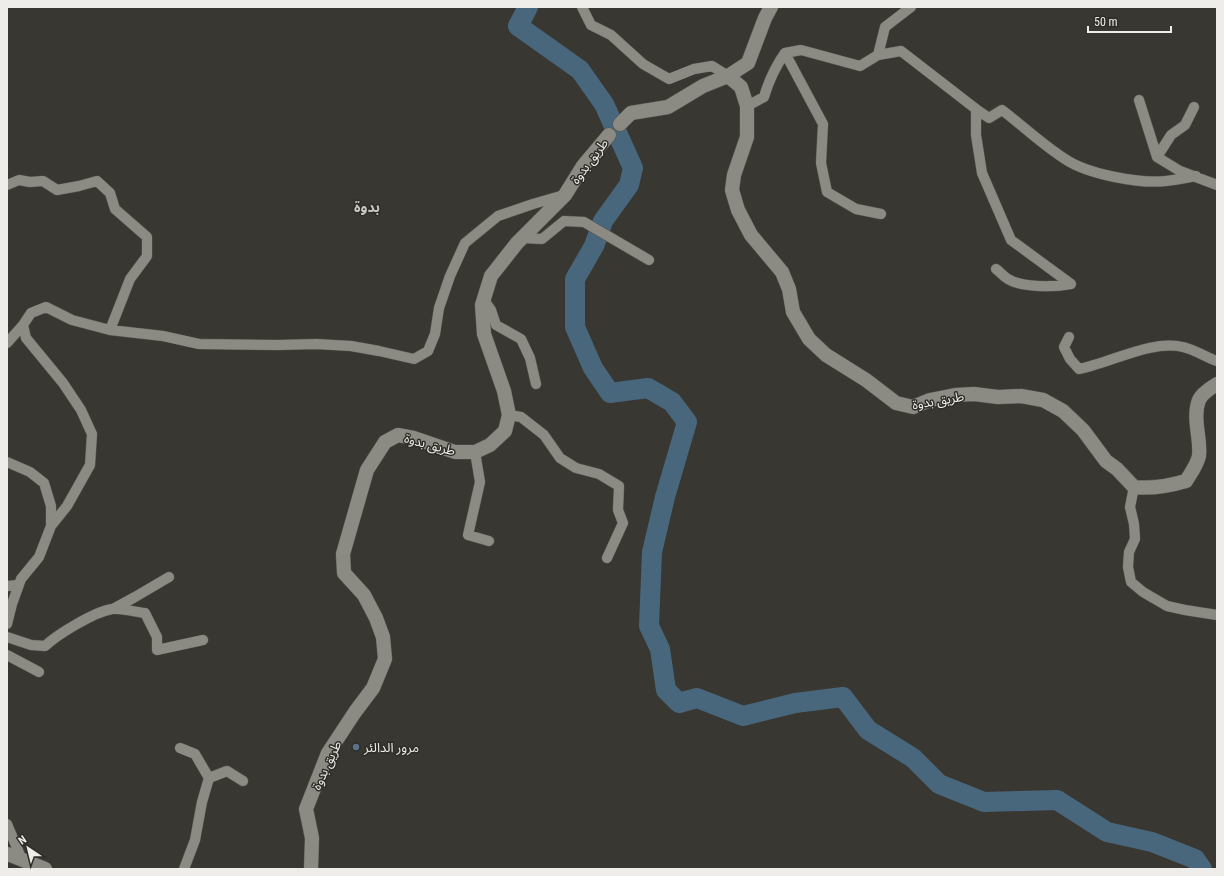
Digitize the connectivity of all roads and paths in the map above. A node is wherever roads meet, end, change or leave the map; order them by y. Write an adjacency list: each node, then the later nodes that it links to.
1 (582, 7): 6 (street)
2 (771, 7): 6 (street, طريق بدوة)
3 (911, 7): 5 (street)
4 (785, 53): 5 (street); 8 (street); 18 (street)
5 (878, 55): 10 (street)
6 (728, 76): 8 (street, طريق بدوة); 11 (street, طريق بدوة)
7 (1139, 100): 13 (street)
8 (747, 106): 33 (street, طريق بدوة)
9 (1194, 107): 13 (street)
10 (976, 109): 14 (street); 21 (street)
11 (620, 124): 12 (street, طريق بدوة)
12 (609, 135): 17 (street, طريق بدوة)
13 (1157, 157): 14 (street)
14 (1196, 176): 16 (street)
15 (7, 185): 24 (street)
16 (1217, 185)
17 (565, 195): 19 (street, طريق بدوة); 24 (street)
18 (881, 214)
19 (523, 238): 20 (street); 22 (street, طريق بدوة)
20 (649, 260)
21 (996, 269)
22 (484, 300): 28 (street); 30 (street, طريق بدوة)
23 (23, 325): 24 (street); 26 (street); 34 (street)
24 (110, 330)
25 (1069, 338): 27 (street)
26 (7, 343)
27 (1217, 361)
28 (536, 384)
29 (1217, 384): 33 (street)
30 (509, 415): 31 (street); 36 (street)
31 (476, 452): 35 (street); 55 (street, طريق بدوة)
32 (7, 462): 34 (street)
33 (1134, 487): 41 (street)
34 (51, 526): 38 (street)
35 (489, 541)
36 (607, 558)
37 (169, 576): 40 (street)
38 (18, 585): 39 (street); 42 (street)
39 (7, 586)
40 (113, 609): 43 (street); 44 (street)
41 (1217, 615)
42 (7, 624)
43 (7, 637)
44 (203, 640)
45 (7, 655): 46 (street)
46 (38, 672)
47 (180, 748): 48 (street)
48 (209, 778): 49 (street); 54 (street)
49 (244, 781)
50 (7, 824): 52 (street)
51 (7, 854): 52 (street)
52 (22, 860): 53 (street)
53 (45, 869)
54 (184, 869)
55 (311, 869)

